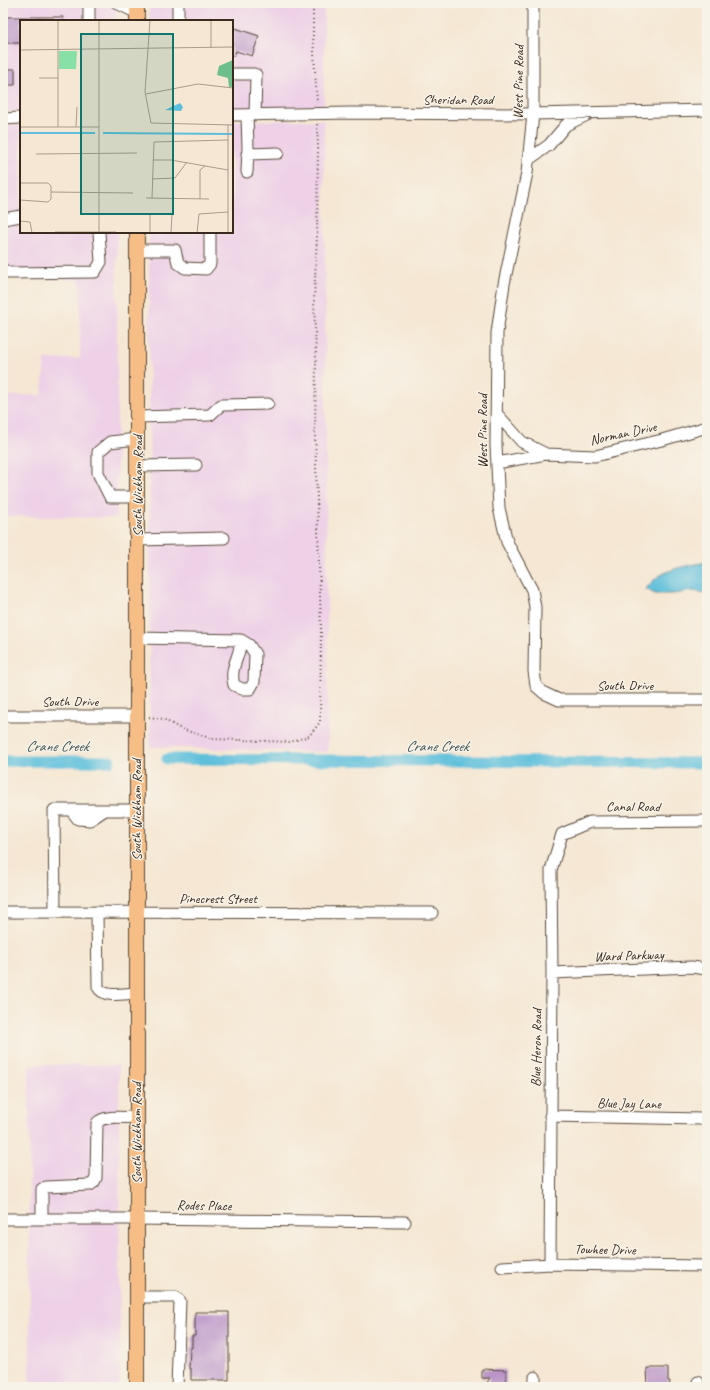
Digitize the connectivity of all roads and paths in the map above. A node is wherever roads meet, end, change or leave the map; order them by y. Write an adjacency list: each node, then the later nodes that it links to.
1 (89, 3): 7 (street)
2 (117, 3): 6 (street)
3 (178, 3): 8 (street)
4 (313, 3): 12 (path)
5 (533, 3): 13 (street, West Pine Road)
6 (137, 12)
7 (89, 20)
8 (178, 20)
9 (233, 74): 15 (street)
10 (707, 110): 11 (street, Sheridan Road)
11 (592, 112): 13 (street, Sheridan Road); 20 (street)
12 (316, 114): 13 (street, Sheridan Road); 15 (street, Sheridan Road); 46 (path)
13 (533, 114): 20 (street, West Pine Road)
14 (233, 115): 15 (street, Sheridan Road)
15 (251, 115): 19 (street)
16 (20, 118): 17 (street)
17 (3, 119)
18 (278, 153): 19 (street)
19 (247, 154): 21 (street)
20 (528, 160): 30 (street, West Pine Road)
21 (247, 172)
22 (20, 216): 23 (street)
23 (3, 219)
24 (98, 233): 28 (street)
25 (137, 233): 27 (main road, South Wickham Road)
26 (210, 233): 27 (street)
27 (137, 250): 31 (main road, South Wickham Road)
28 (3, 269)
29 (268, 404): 31 (street)
30 (496, 413): 34 (street); 35 (street, West Pine Road)
31 (137, 417): 33 (main road, South Wickham Road)
32 (707, 427): 34 (street, Norman Drive)
33 (137, 439): 37 (main road, South Wickham Road); 38 (street)
34 (546, 454): 35 (street, Norman Drive)
35 (496, 463): 43 (street, West Pine Road)
36 (196, 465): 37 (street)
37 (137, 466): 38 (main road, South Wickham Road)
38 (136, 497): 40 (main road, South Wickham Road)
39 (224, 538): 40 (street)
40 (136, 540): 41 (main road, South Wickham Road)
41 (136, 638): 42 (street); 46 (main road, South Wickham Road)
42 (241, 640)
43 (544, 693): 44 (street, South Drive)
44 (707, 700)
45 (3, 716): 46 (street, South Drive)
46 (136, 716): 47 (main road, South Wickham Road)
47 (136, 810): 51 (street); 53 (main road, South Wickham Road)
48 (707, 821): 49 (street, Canal Road)
49 (562, 834): 56 (street, Blue Heron Road)
50 (3, 912): 51 (street, Pinecrest Street)
51 (55, 912): 52 (street, Pinecrest Street)
52 (97, 912): 53 (street, Pinecrest Street); 57 (street)
53 (137, 912): 54 (street, Pinecrest Street); 57 (main road, South Wickham Road)
54 (432, 913)
55 (707, 970): 56 (street, Ward Parkway)
56 (552, 973): 58 (street, Blue Heron Road)
57 (136, 993): 60 (main road, South Wickham Road)
58 (550, 1116): 59 (street, Blue Jay Lane); 65 (street, Blue Heron Road)
59 (707, 1117)
60 (136, 1118): 62 (street); 63 (main road, South Wickham Road)
61 (3, 1219): 62 (street, Rodes Place)
62 (42, 1219): 63 (street, Rodes Place)
63 (136, 1219): 64 (street, Rodes Place); 68 (main road, South Wickham Road)
64 (405, 1222)
65 (550, 1264): 66 (street, Towhee Drive); 67 (street, Towhee Drive)
66 (707, 1266)
67 (502, 1267)
68 (137, 1297): 69 (main road, South Wickham Road); 70 (street)
69 (137, 1387)
70 (178, 1387)

